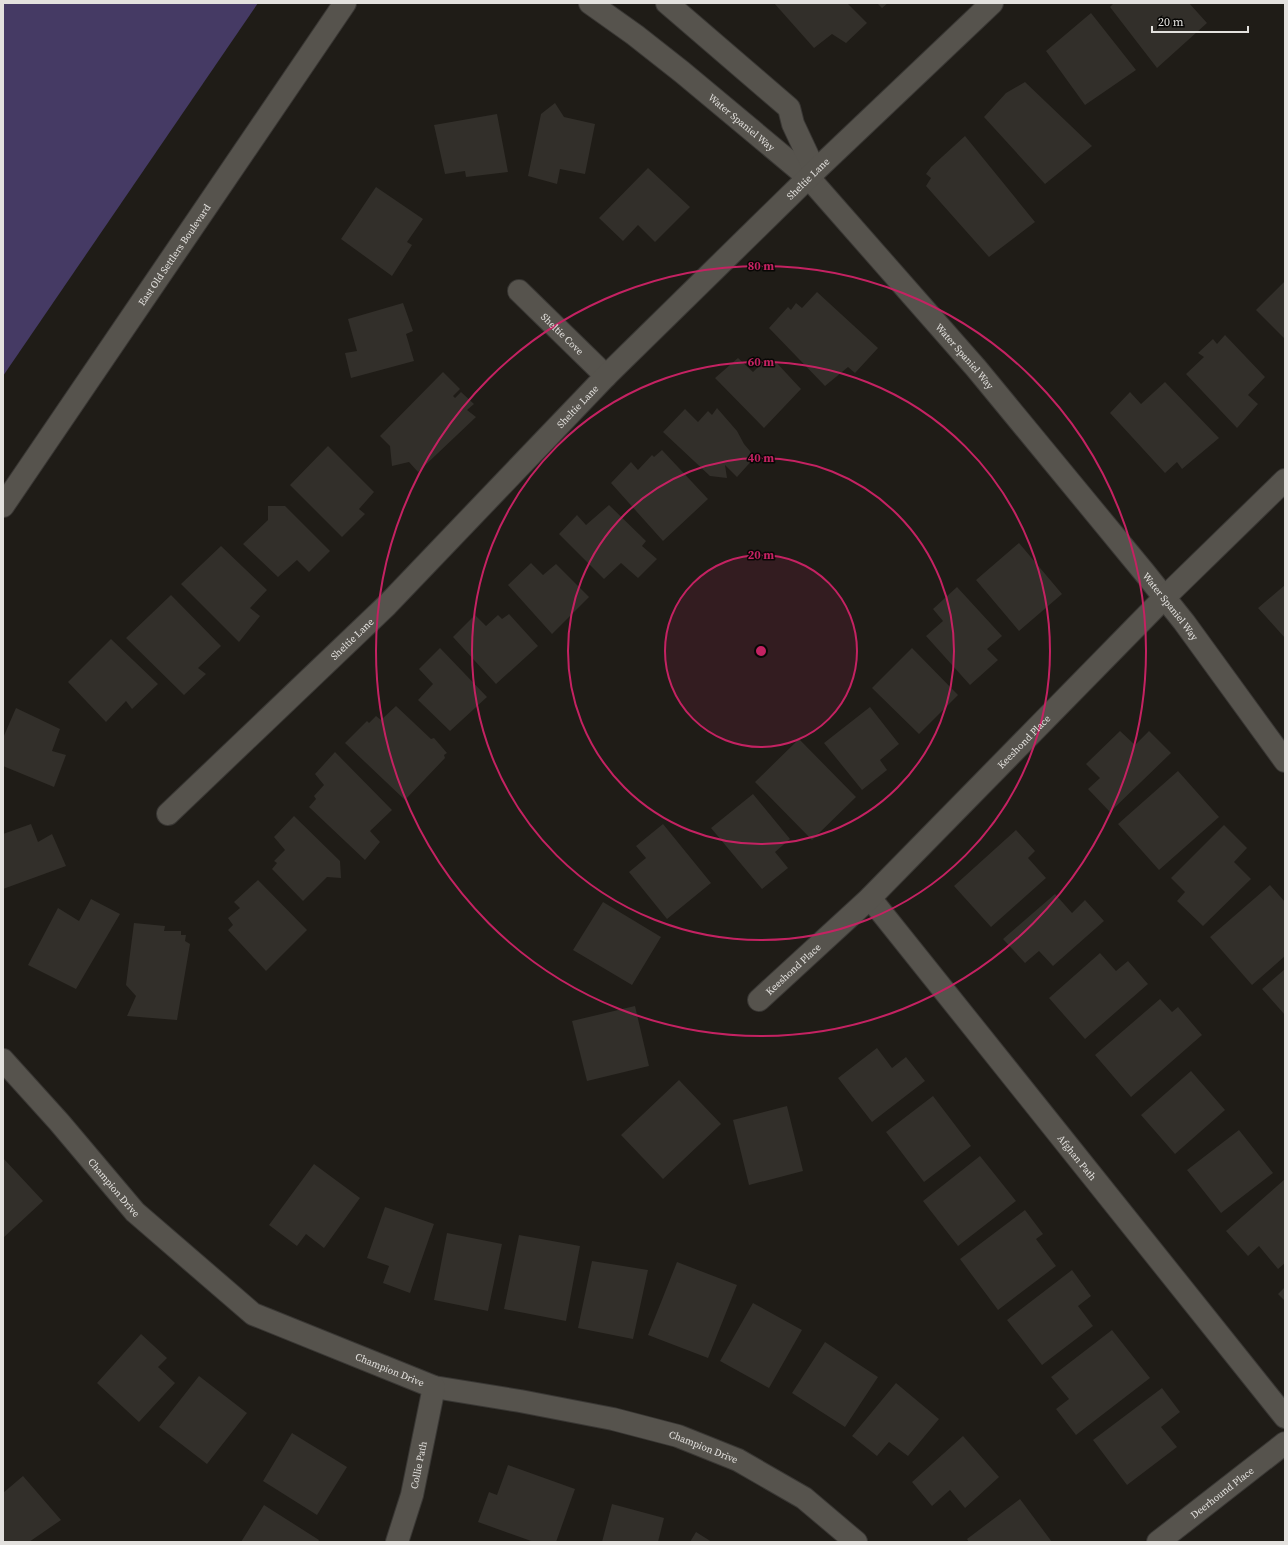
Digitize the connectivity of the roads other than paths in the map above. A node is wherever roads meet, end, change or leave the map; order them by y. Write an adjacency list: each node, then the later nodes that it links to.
1 (345, 3): 9 (street, East Old Settlers Boulevard)
2 (590, 3): 5 (street, Water Spaniel Way)
3 (667, 3): 5 (street, Water Spaniel Way)
4 (992, 3): 5 (street, Sheltie Lane)
5 (812, 174): 7 (street, Sheltie Lane); 10 (street, Water Spaniel Way)
6 (519, 292): 7 (street, Sheltie Cove)
7 (606, 376): 12 (street, Sheltie Lane)
8 (1285, 480): 10 (street, Keeshond Place)
9 (3, 506)
10 (1165, 598): 11 (street, Water Spaniel Way); 13 (street, Keeshond Place)
11 (1285, 761)
12 (168, 814)
13 (870, 898): 14 (street, Keeshond Place); 17 (street, Afghan Path)
14 (759, 1000)
15 (3, 1060): 16 (street, Champion Drive)
16 (434, 1387): 19 (street, Collie Path); 20 (street, Champion Drive)
17 (1285, 1417)
18 (1285, 1443): 21 (street, Deerhound Place)
19 (397, 1542)
20 (856, 1542)
21 (1158, 1542)

